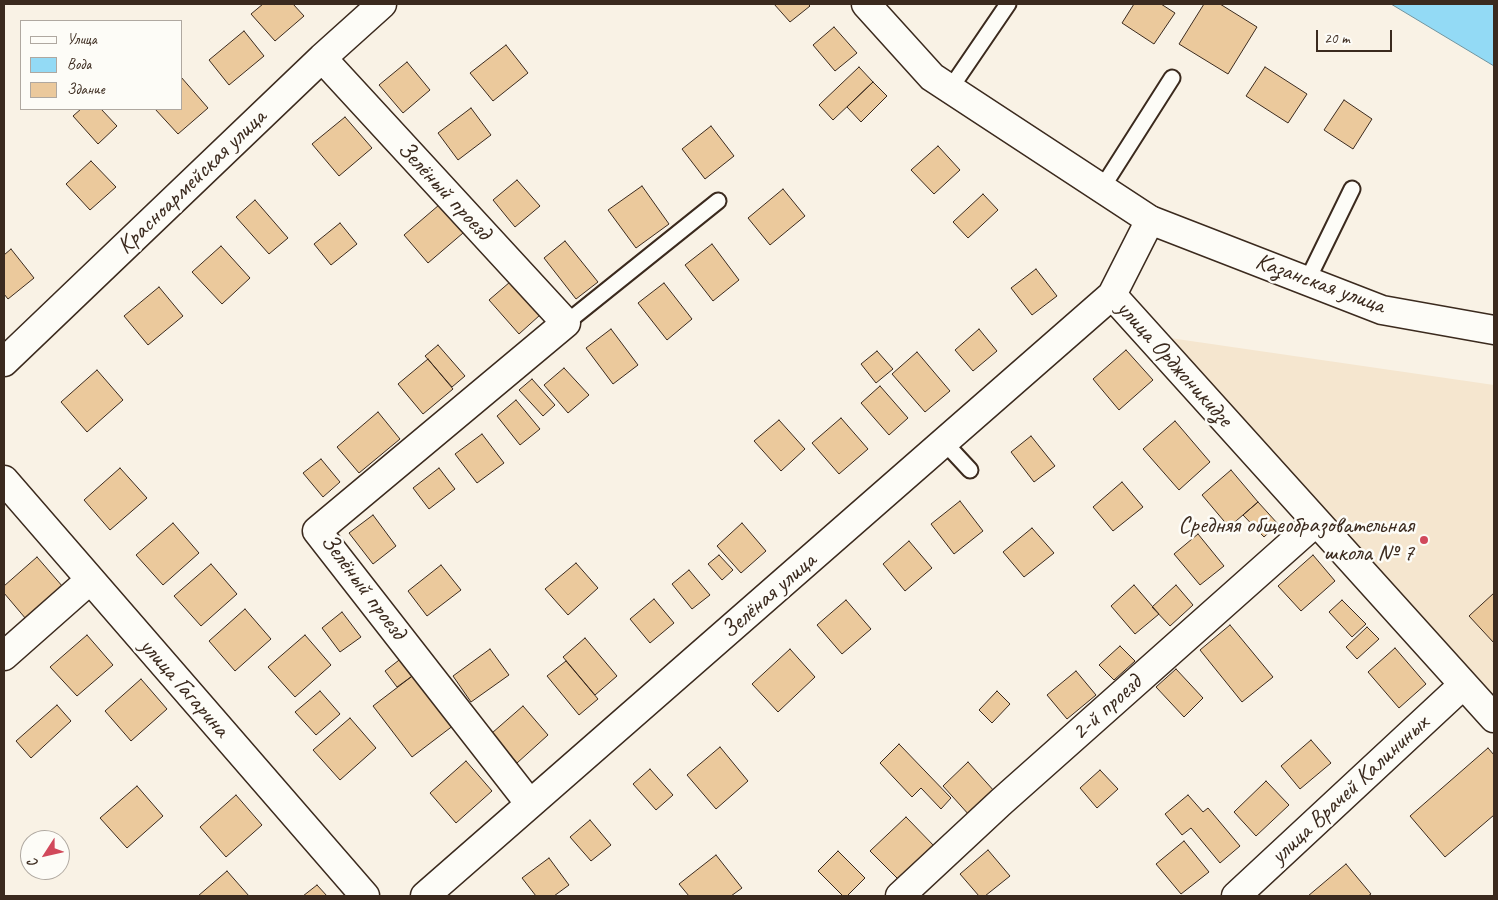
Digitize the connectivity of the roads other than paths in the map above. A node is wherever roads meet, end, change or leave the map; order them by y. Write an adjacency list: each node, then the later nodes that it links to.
1 (382, 4): 4 (street, Красноармейская улица)
2 (866, 4): 6 (street)
3 (1008, 4): 6 (lane)
4 (322, 58): 13 (street, Зелёный проезд); 15 (street, Красноармейская улица)
5 (1172, 78): 7 (lane)
6 (950, 89): 7 (street)
7 (1102, 188): 10 (street)
8 (1352, 189): 11 (lane)
9 (718, 201): 13 (lane, Зелёный проезд)
10 (1150, 220): 11 (street, Казанская улица); 12 (street, улица Орджоникидзе)
11 (1307, 281): 14 (street, Казанская улица)
12 (1112, 295): 16 (street, Зелёная улица); 19 (street, улица Орджоникидзе)
13 (566, 323): 24 (street, Зелёный проезд)
14 (1494, 330)
15 (4, 362)
16 (944, 442): 17 (lane); 24 (street, Зелёная улица)
17 (970, 470)
18 (4, 480): 20 (street, улица Гагарина)
19 (1316, 522): 22 (street, улица Орджоникидзе); 27 (street, 2-й проезд)
20 (90, 580): 21 (street); 25 (street, улица Гагарина)
21 (4, 656)
22 (1463, 685): 23 (street, улица Орджоникидзе); 28 (street, улица Врачей Калининых)
23 (1494, 718)
24 (530, 804): 26 (street, Зелёная улица)
25 (365, 896)
26 (425, 896)
27 (900, 896)
28 (1236, 896)

